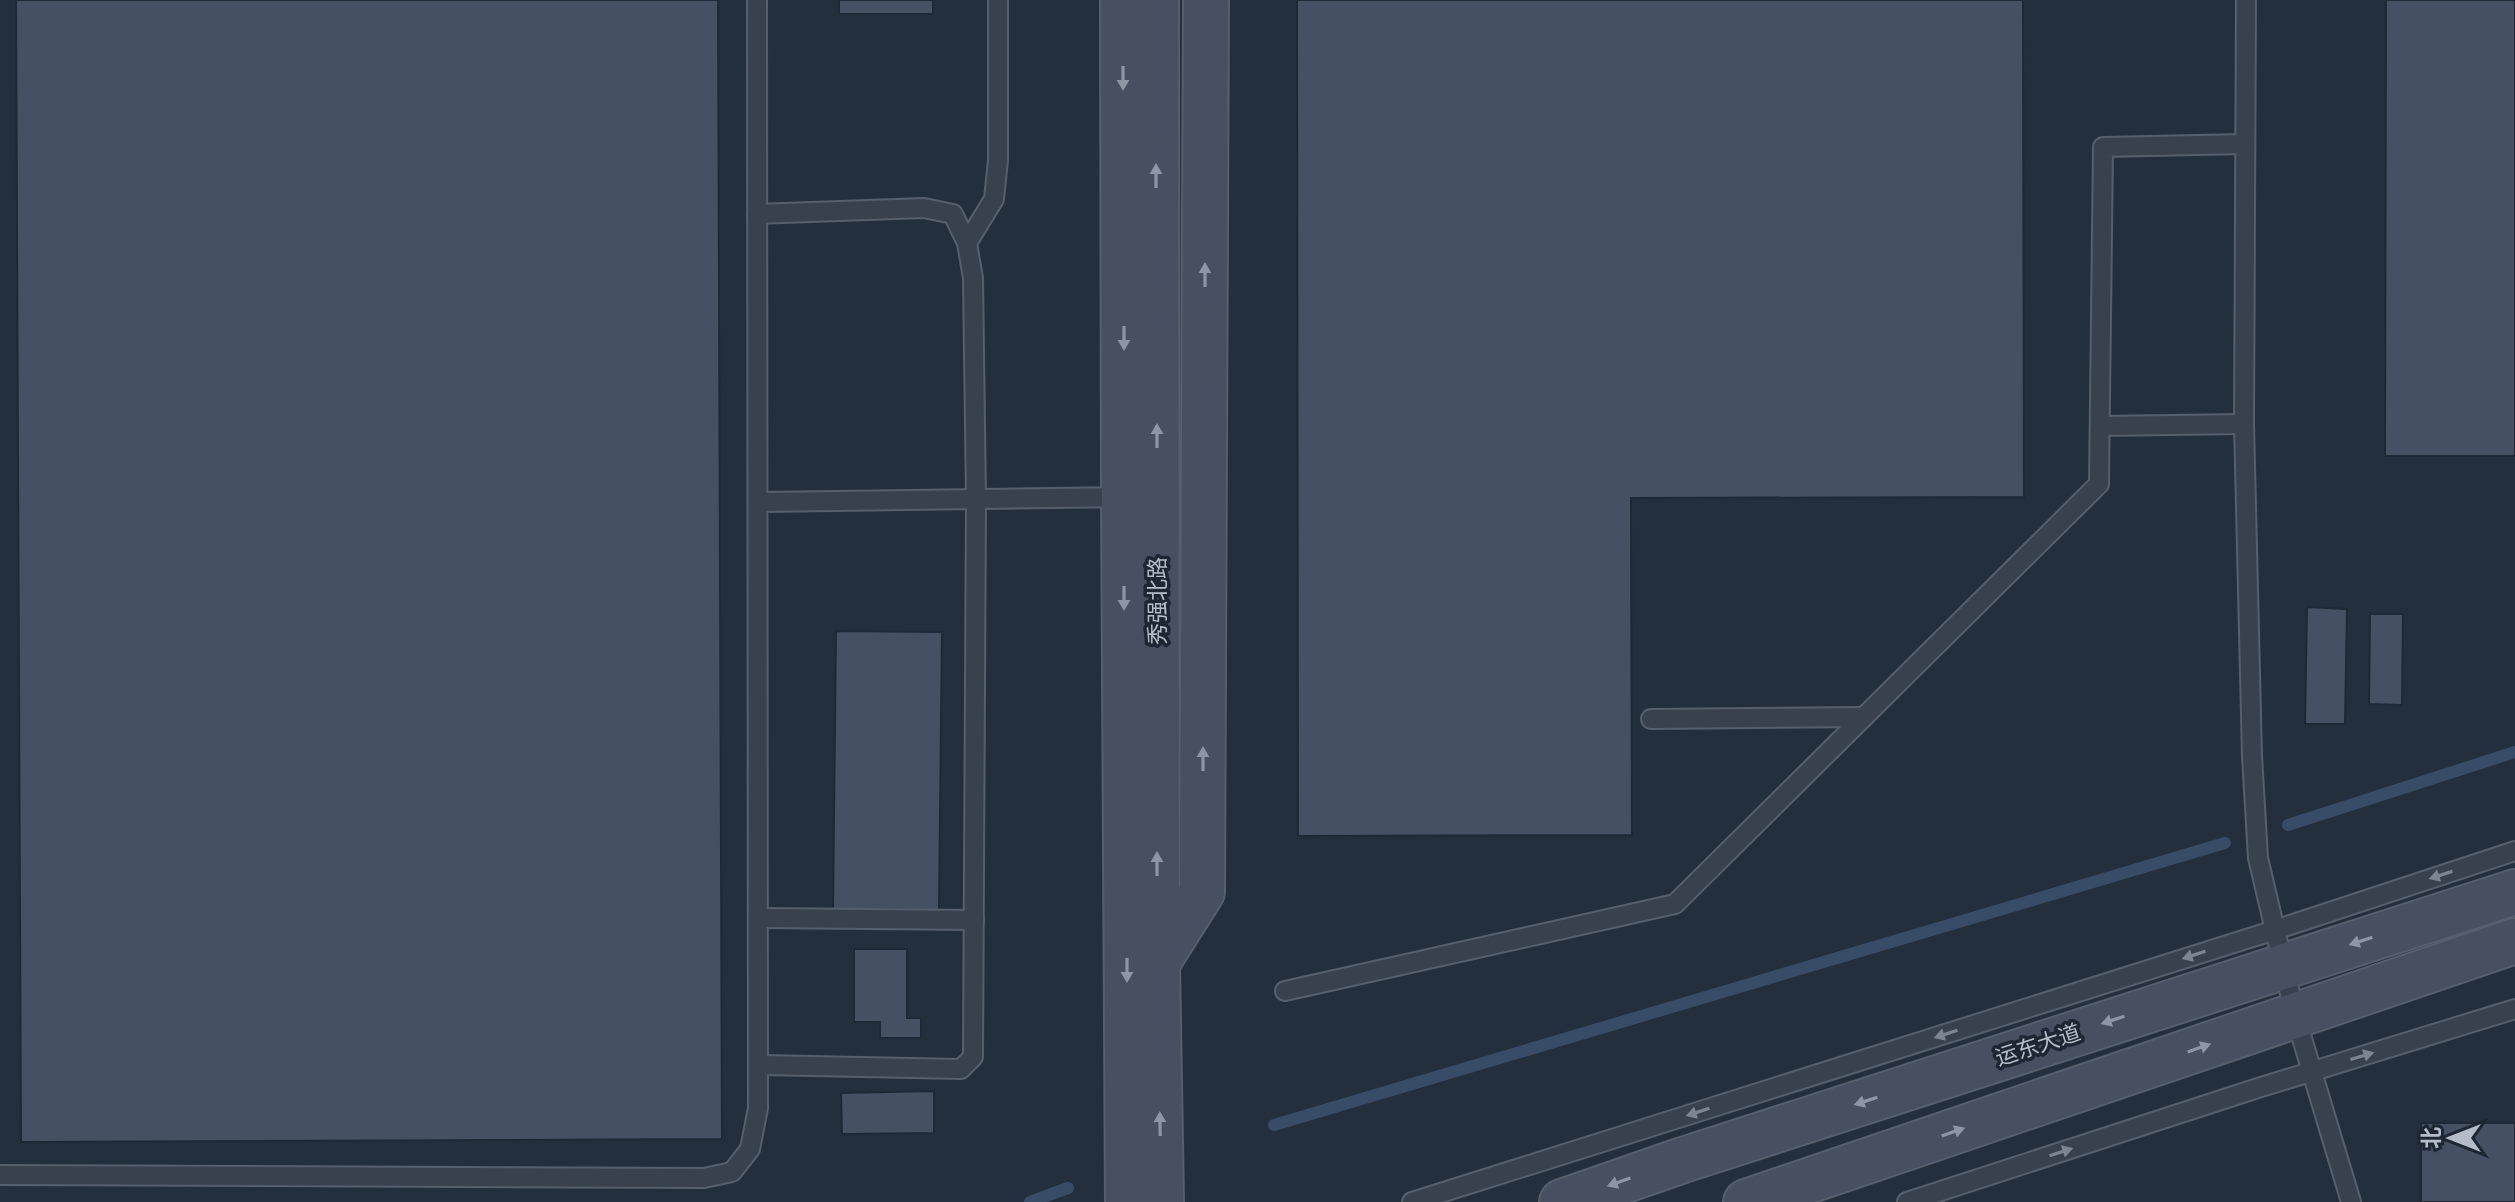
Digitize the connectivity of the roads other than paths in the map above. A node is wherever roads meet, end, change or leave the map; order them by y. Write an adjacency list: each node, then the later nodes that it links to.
1 (757, 0): 8 (lane)
2 (998, 0): 9 (lane)
3 (1123, 0): 12 (street, 秀强北路, one-way to 12)
4 (1156, 0): 12 (street, 秀强北路, one-way to 4)
5 (1206, 0): 23 (street, one-way to 5)
6 (2246, 0): 7 (lane)
7 (2245, 144): 10 (lane); 11 (lane)
8 (757, 214): 9 (lane); 14 (lane)
9 (967, 243): 13 (lane)
10 (2244, 424): 11 (lane); 22 (lane)
11 (2100, 426): 15 (lane)
12 (1140, 497): 13 (lane); 23 (street, 秀强北路, one-way to 12); 30 (street, 秀强北路, one-way to 30)
13 (976, 499): 14 (lane); 20 (lane)
14 (758, 502): 19 (lane)
15 (1864, 717): 16 (lane); 24 (lane)
16 (1651, 719)
17 (2515, 851): 22 (lane, one-way to 22)
18 (2515, 892): 22 (street, 运东大道, one-way to 22)
19 (758, 918): 20 (lane); 27 (lane)
20 (974, 920): 27 (lane)
21 (2515, 941): 26 (street)
22 (2279, 948): 26 (lane); 32 (lane, one-way to 32); 33 (street, 运东大道, one-way to 33)
23 (1157, 963): 31 (street, 秀强北路, one-way to 23)
24 (1285, 991)
25 (2515, 1009): 28 (lane, one-way to 25)
26 (2295, 1015): 28 (lane); 34 (street, one-way to 26)
27 (758, 1065): 29 (lane)
28 (2310, 1072): 35 (lane, one-way to 28); 36 (lane)
29 (0, 1175)
30 (1128, 1202)
31 (1161, 1202)
32 (1412, 1202)
33 (1562, 1202)
34 (1746, 1202)
35 (1907, 1202)
36 (2351, 1202)

